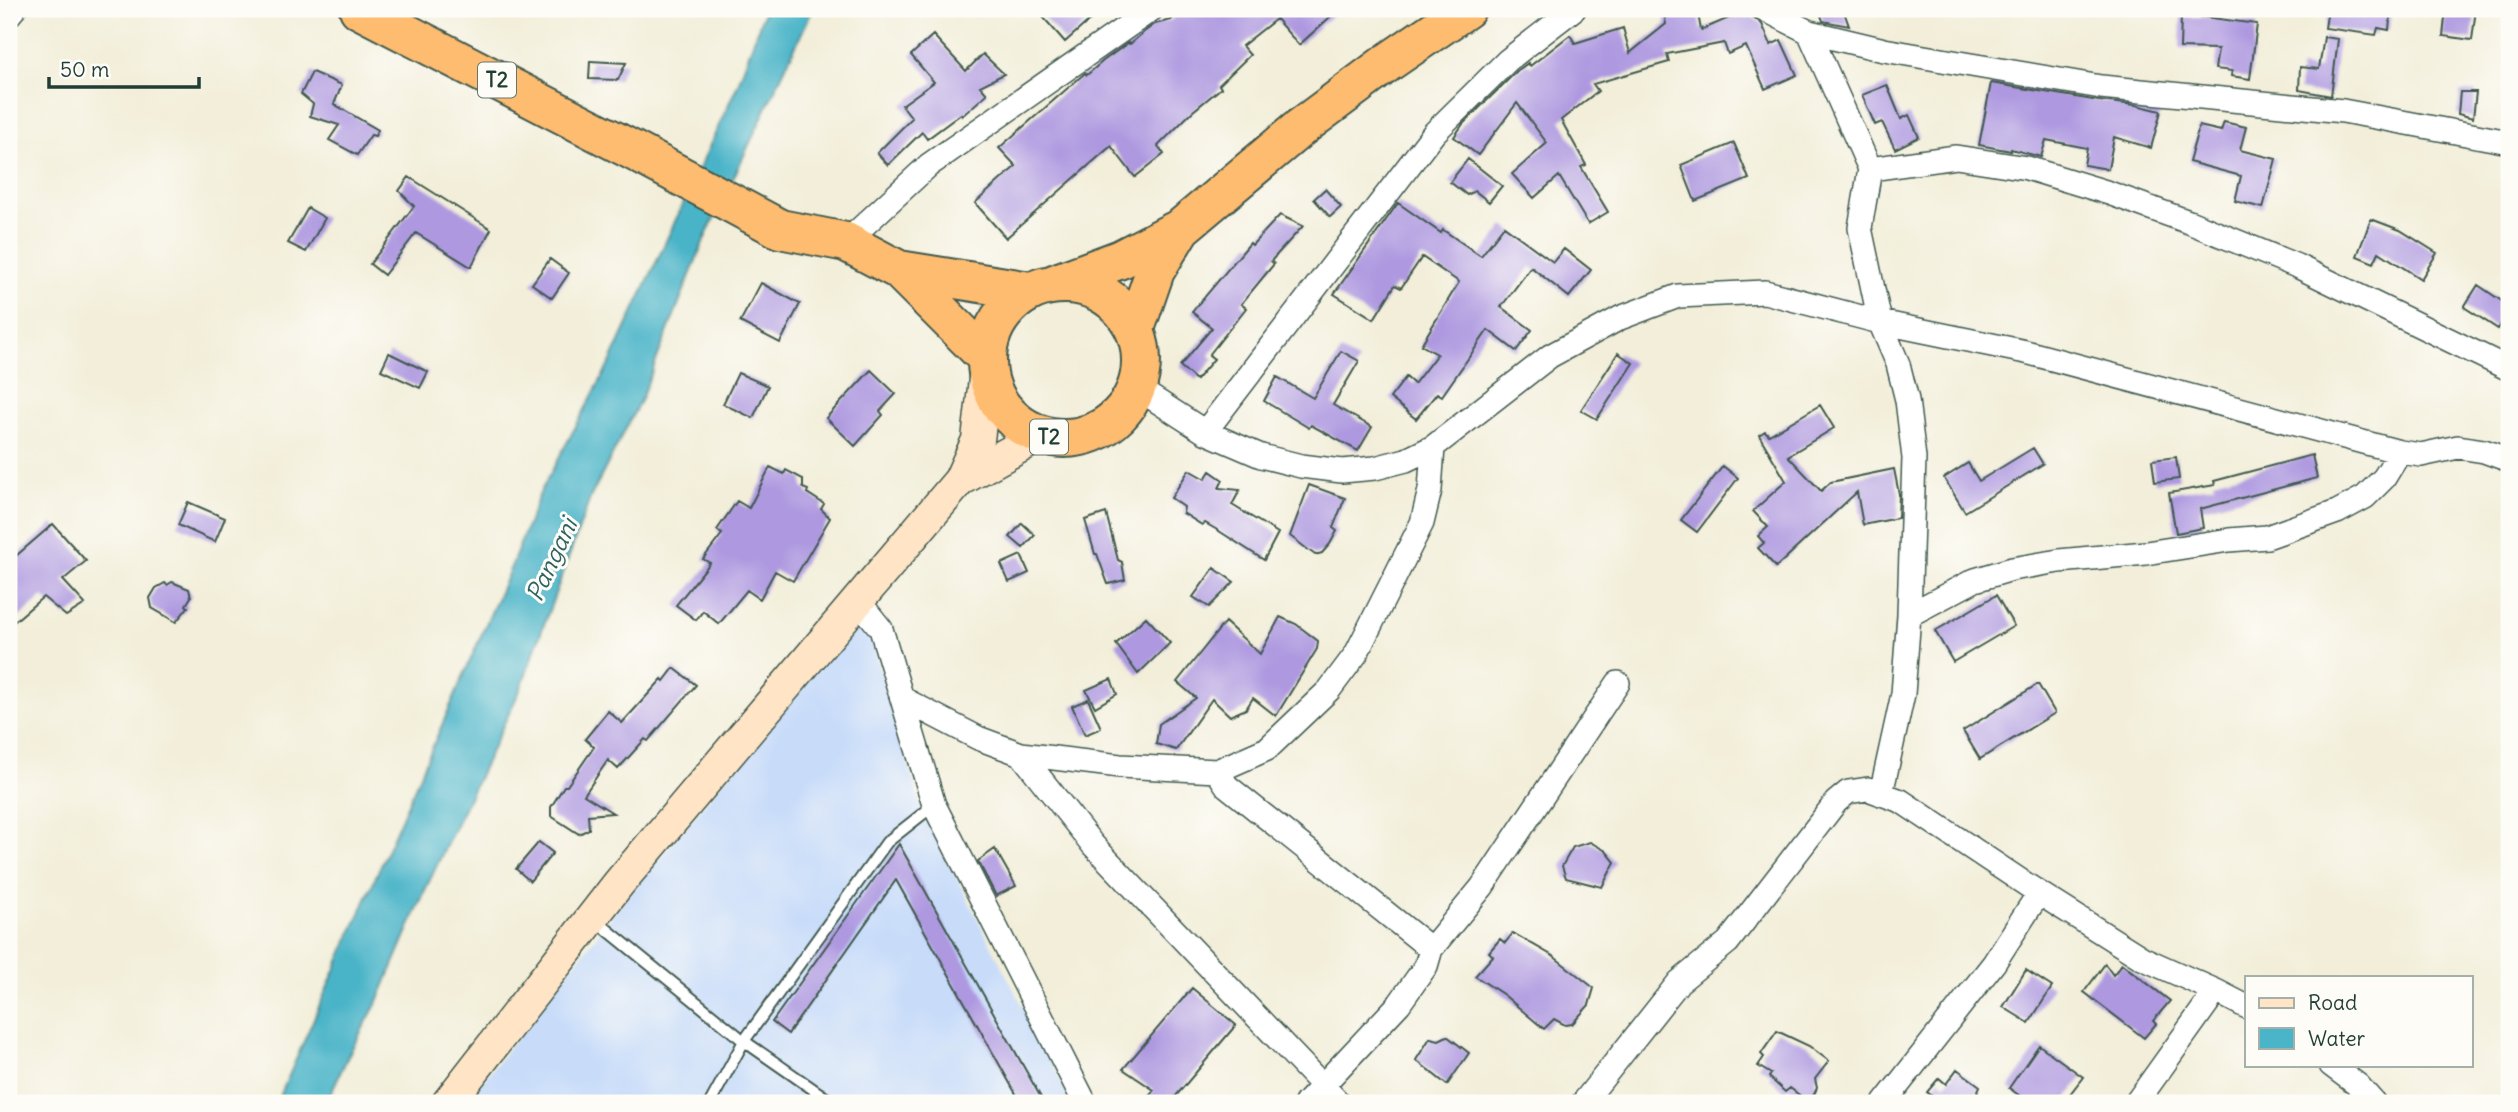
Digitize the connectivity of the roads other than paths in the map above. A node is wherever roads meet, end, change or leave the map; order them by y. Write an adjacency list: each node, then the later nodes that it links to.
1 (14, 9): 7 (street)
2 (359, 9): 12 (highway, T2)
3 (1152, 9): 12 (street)
4 (1465, 9): 11 (highway, T2)
5 (1574, 9): 20 (street)
6 (1764, 9): 8 (street)
7 (9, 15)
8 (1810, 32): 9 (street); 10 (street)
9 (2509, 142)
10 (1870, 169): 15 (street); 18 (street)
11 (1181, 228): 14 (highway, T2); 16 (highway, T2)
12 (846, 242): 13 (highway, T2)
13 (899, 270): 14 (highway, T2); 17 (highway, T2)
14 (1042, 288): 16 (highway, T2); 17 (highway, T2)
15 (1880, 322): 22 (street); 23 (street); 27 (street)
16 (1135, 329): 19 (highway, T2)
17 (986, 364): 21 (highway, T2); 25 (main road)
18 (2509, 369)
19 (1137, 388): 20 (street); 21 (highway, T2)
20 (1205, 432): 22 (street)
21 (1039, 436): 25 (main road)
22 (1433, 447): 31 (street)
23 (2400, 452): 24 (street); 27 (street)
24 (2509, 460)
25 (960, 480): 26 (main road)
26 (857, 599): 29 (street); 35 (main road)
27 (1909, 615): 32 (street)
28 (1618, 683): 36 (street)
29 (903, 699): 30 (street); 33 (street)
30 (1021, 754): 31 (street); 41 (street)
31 (1217, 771): 36 (street)
32 (1881, 794): 34 (street); 47 (street)
33 (934, 805): 39 (lane); 45 (street)
34 (2039, 893): 37 (street); 48 (street)
35 (592, 918): 39 (lane); 42 (main road)
36 (1430, 949): 41 (street)
37 (2216, 991): 38 (street); 49 (street)
38 (2245, 1006)
39 (744, 1041): 43 (lane); 44 (lane)
40 (2332, 1066): 50 (street)
41 (1331, 1095): 46 (street)
42 (448, 1103)
43 (710, 1103)
44 (833, 1103)
45 (1085, 1103)
46 (1306, 1103)
47 (1583, 1103)
48 (1884, 1103)
49 (2136, 1103)
50 (2374, 1103)

